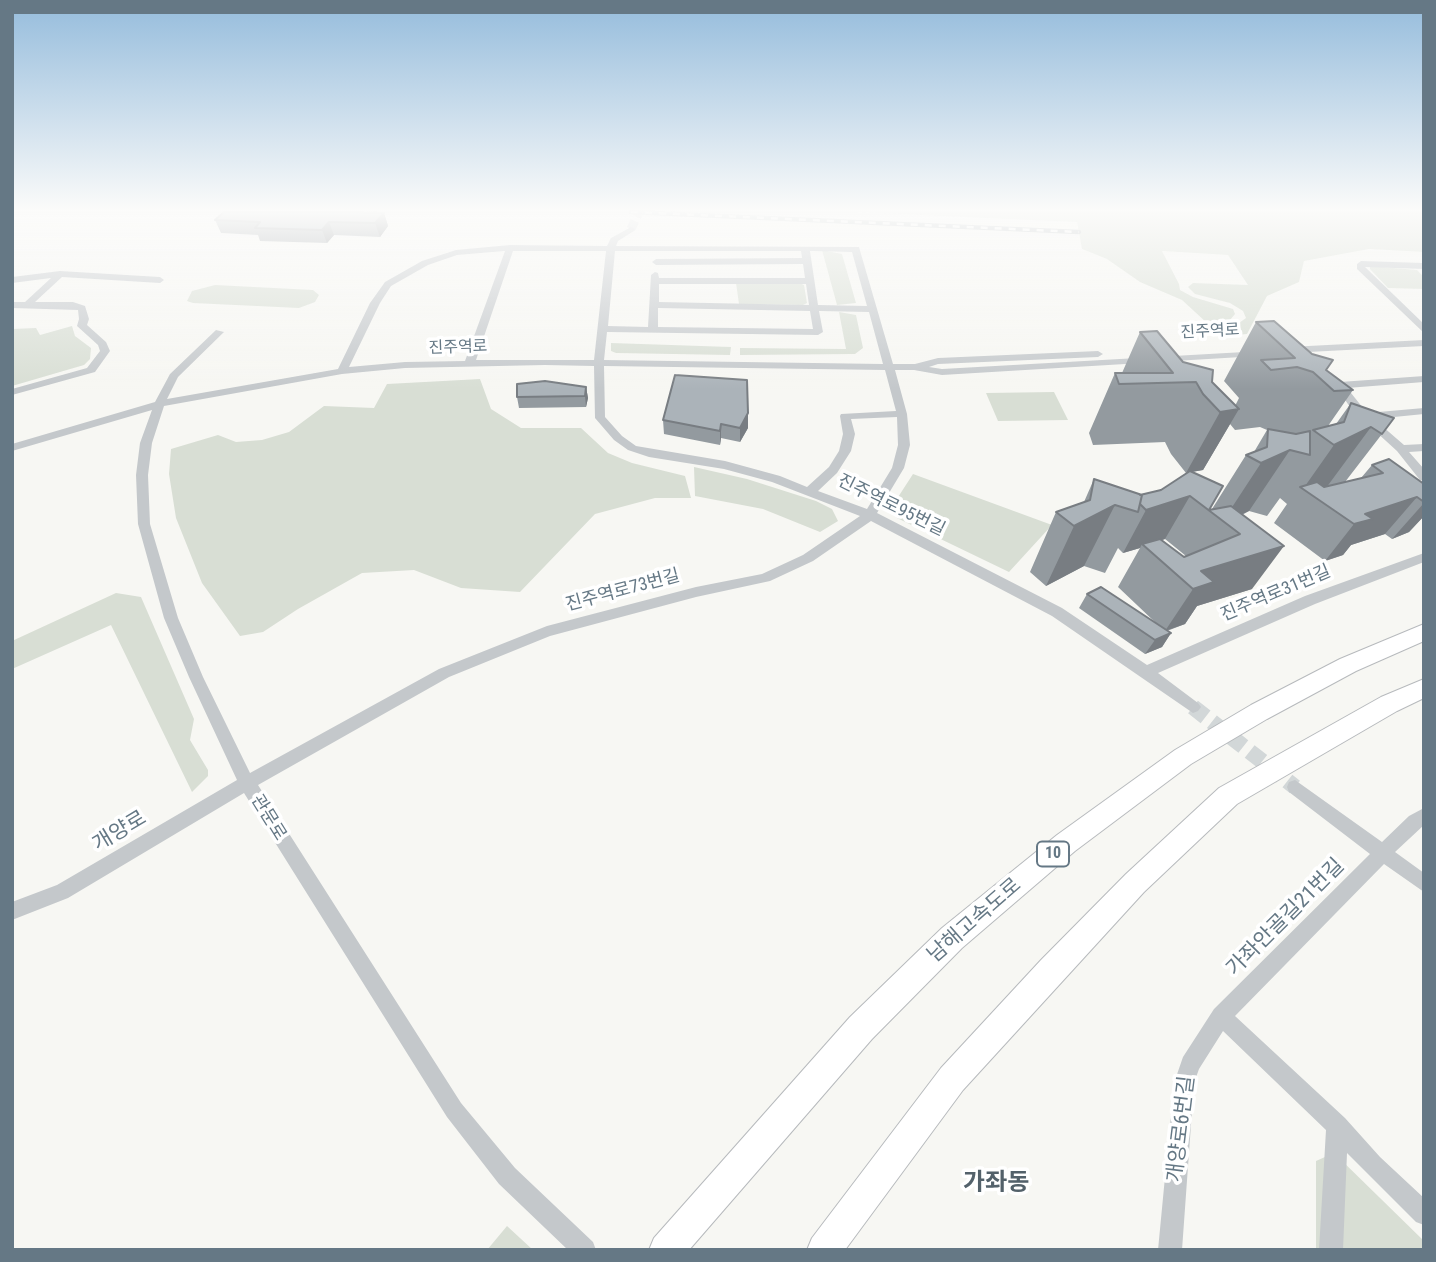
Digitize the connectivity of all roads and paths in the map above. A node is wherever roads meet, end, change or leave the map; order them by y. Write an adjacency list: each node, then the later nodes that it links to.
1 (411, 271): 29 (street)
2 (502, 271): 26 (street)
3 (608, 271): 20 (street, 진주역로95번길)
4 (656, 271): 11 (street)
5 (808, 271): 12 (street)
6 (862, 271): 17 (street, 진주역로73번길)
7 (1364, 271): 18 (street)
8 (60, 274): 9 (street); 10 (street); 13 (street)
9 (12, 280)
10 (160, 280)
11 (655, 281): 12 (street); 15 (street)
12 (810, 281): 16 (street)
13 (29, 303): 14 (street); 31 (street)
14 (12, 305)
15 (654, 305): 16 (street); 21 (street)
16 (814, 308): 17 (street); 21 (street)
17 (873, 309): 28 (street, 진주역로73번길)
18 (1412, 318): 19 (street); 23 (street)
19 (1424, 318)
20 (602, 329): 21 (street); 27 (street, 진주역로95번길)
21 (653, 329)
22 (219, 332): 32 (street, 관문로)
23 (1424, 332): 25 (street, 진주역로)
24 (1424, 343): 25 (street, 진주역로)
25 (1275, 347): 28 (street, 진주역로)
26 (470, 362): 27 (street, 진주역로); 29 (street, 진주역로)
27 (598, 363): 28 (street, 진주역로); 40 (street, 진주역로95번길)
28 (890, 367): 34 (street, 진주역로73번길)
29 (342, 371): 32 (street, 진주역로)
30 (1424, 379): 35 (street)
31 (12, 392)
32 (159, 404): 37 (street, 진주역로); 47 (street, 관문로)
33 (1424, 411): 35 (street)
34 (902, 414): 40 (street); 41 (street, 진주역로73번길)
35 (1364, 416): 38 (street)
36 (1424, 447): 38 (street)
37 (12, 448)
38 (1401, 449): 39 (street)
39 (1424, 477)
40 (811, 490): 41 (street, 진주역로95번길)
41 (870, 515): 44 (street, 진주역로95번길); 47 (street, 진주역로73번길)
42 (1424, 556): 44 (street, 진주역로31번길)
43 (1424, 632): 58 (highway, 남해고속도로 / 10)
44 (1146, 672): 46 (street, 진주역로95번길)
45 (1424, 688): 56 (highway)
46 (1193, 707)
47 (247, 783): 52 (street, 개양로); 57 (street, 관문로)
48 (1295, 787): 50 (street)
49 (1420, 819): 50 (street, 가좌안골길21번길)
50 (1384, 854): 51 (street); 53 (street, 가좌안골길21번길)
51 (1424, 884)
52 (12, 911)
53 (1221, 1016): 54 (street); 59 (street, 개양로6번길)
54 (1337, 1126): 55 (street); 60 (street)
55 (1424, 1214)
56 (827, 1244)
57 (585, 1250)
58 (666, 1250)
59 (1170, 1250)
60 (1331, 1250)

